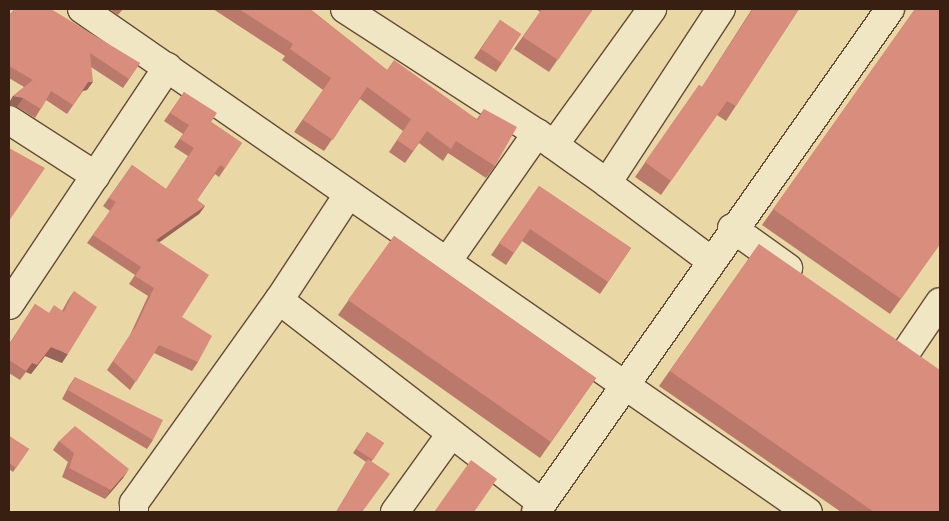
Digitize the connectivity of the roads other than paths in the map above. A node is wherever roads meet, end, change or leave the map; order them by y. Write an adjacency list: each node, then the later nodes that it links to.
1 (82, 9): 6 (street)
2 (345, 9): 8 (street)
3 (652, 9): 8 (street)
4 (720, 9): 10 (street)
5 (890, 9): 12 (street)
6 (168, 67): 9 (street); 11 (street)
7 (9, 120): 9 (street)
8 (546, 139): 10 (street); 14 (street)
9 (96, 176): 18 (street)
10 (607, 183): 13 (street)
11 (348, 195): 14 (street); 16 (street)
12 (732, 228): 13 (street); 15 (street)
13 (710, 260): 20 (street)
14 (446, 263): 20 (street)
15 (812, 284)
16 (279, 300): 21 (street); 23 (street)
17 (940, 302): 19 (street)
18 (9, 305)
19 (883, 335)
20 (626, 385): 22 (street); 25 (street)
21 (451, 434): 22 (street); 24 (street)
22 (539, 508)
23 (134, 512)
24 (395, 512)
25 (808, 512)

